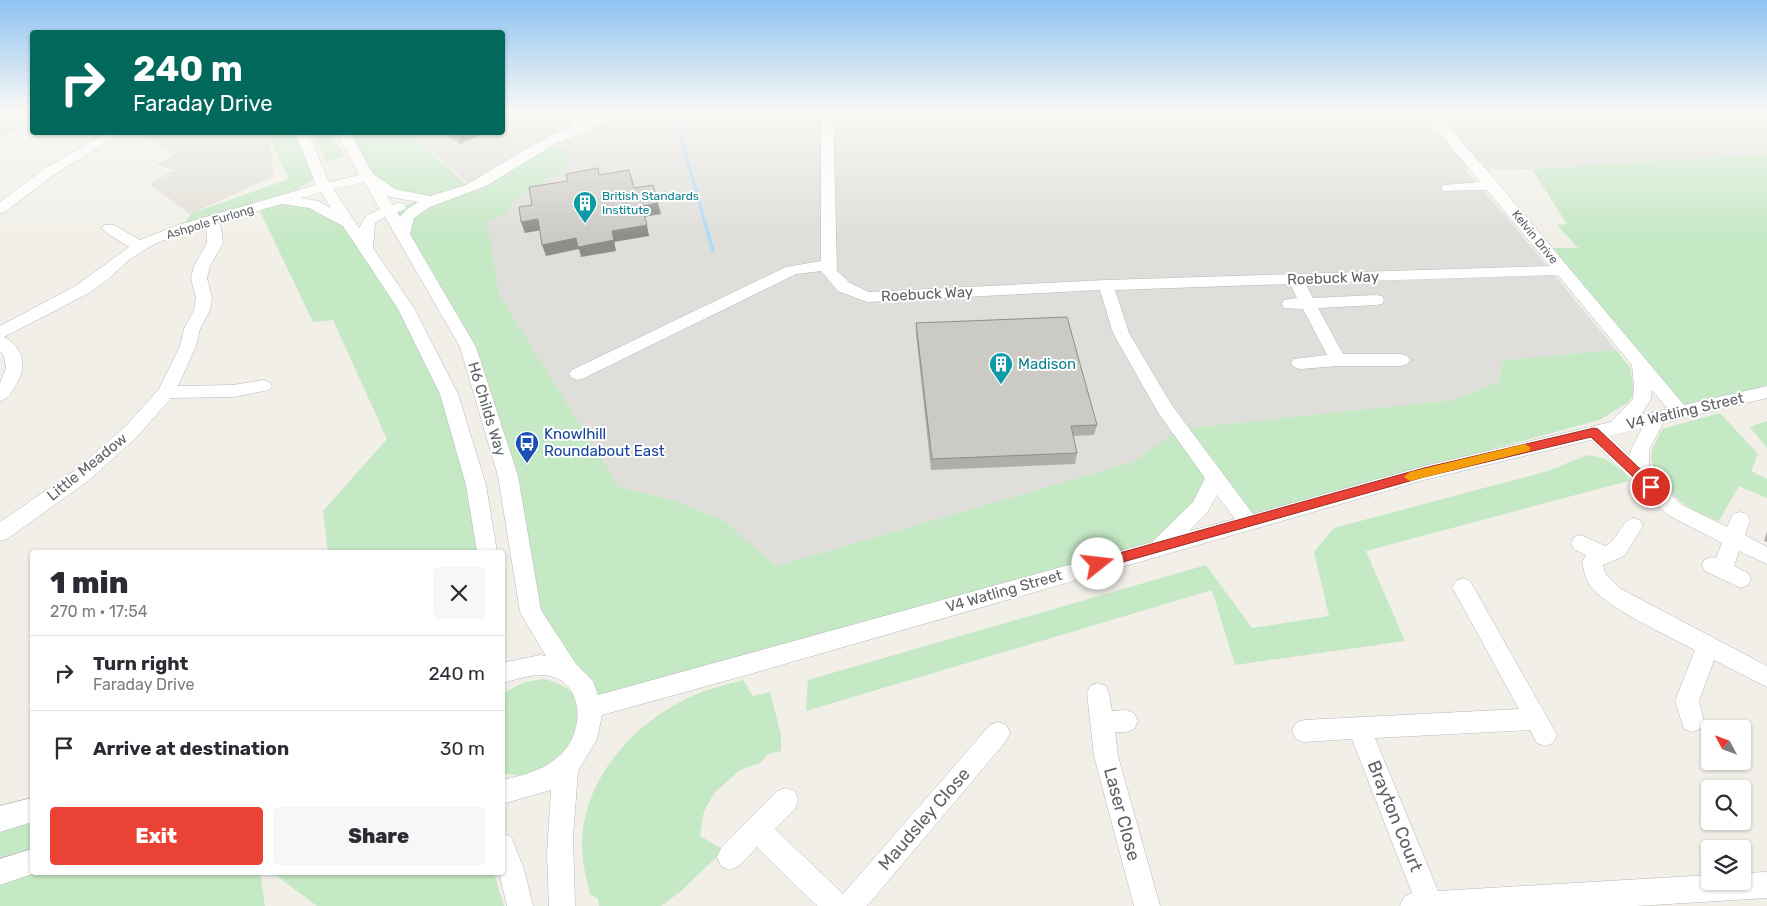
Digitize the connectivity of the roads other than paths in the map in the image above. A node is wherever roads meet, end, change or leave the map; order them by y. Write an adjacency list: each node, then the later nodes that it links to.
1 (83, 152): 16 (street)
2 (310, 152): 8 (street)
3 (351, 152): 7 (street, H6 Childs Way)
4 (532, 152): 13 (street)
5 (829, 152): 24 (street)
6 (1464, 152): 11 (street, Kelvin Drive)
7 (354, 159): 9 (street, H6 Childs Way); 10 (street)
8 (319, 175): 10 (street, Ashpole Furlong); 14 (street, Ashpole Furlong); 19 (street)
9 (368, 177): 10 (street, Ashpole Furlong); 15 (street); 17 (street, H6 Childs Way)
10 (347, 182)
11 (1492, 185): 12 (street); 25 (street, Kelvin Drive)
12 (1448, 188)
13 (449, 195): 15 (street); 21 (street)
14 (281, 200): 18 (street, Ashpole Furlong); 19 (street, Ashpole Furlong)
15 (425, 200): 17 (street)
16 (0, 209)
17 (387, 211): 21 (street, H6 Childs Way); 23 (street)
18 (210, 221): 22 (street, Ashpole Furlong); 39 (street, Little Meadow)
19 (351, 226): 23 (street)
20 (109, 228): 22 (street)
21 (403, 234): 51 (street, H6 Childs Way)
22 (139, 246): 31 (street, Ashpole Furlong)
23 (366, 248): 55 (street)
24 (828, 265): 27 (street, Roebuck Way); 37 (street)
25 (1561, 270): 26 (street, Roebuck Way); 36 (street, Kelvin Drive)
26 (1295, 279): 27 (street, Roebuck Way); 29 (street)
27 (1106, 285): 47 (street)
28 (1376, 300): 29 (street)
29 (1309, 303): 30 (street); 33 (street)
30 (1290, 304)
31 (0, 333)
32 (0, 342): 41 (street)
33 (1338, 360): 34 (street); 35 (street)
34 (1401, 360)
35 (1300, 363)
36 (1642, 365): 42 (street, Kelvin Drive); 44 (street)
37 (578, 374)
38 (263, 386): 39 (street)
39 (166, 392): 52 (street, Little Meadow)
40 (1759, 394): 42 (street, V4 Watling Street)
41 (0, 395)
42 (1680, 412): 43 (street, V4 Watling Street)
43 (1657, 417): 44 (street, V4 Watling Street); 46 (street)
44 (1616, 427): 45 (street, V4 Watling Street)
45 (1594, 432): 46 (street); 49 (street, V4 Watling Street)
46 (1639, 476): 53 (street)
47 (1215, 477): 49 (street); 56 (street)
48 (1740, 520): 53 (street)
49 (1248, 522): 56 (street, V4 Watling Street)
50 (1633, 526): 58 (street)
51 (517, 528): 57 (street, H6 Childs Way)
52 (0, 533)
53 (1733, 540): 59 (street); 60 (street)
54 (1581, 544): 58 (street)
55 (486, 545)
56 (1156, 548): 67 (street, V4 Watling Street)
57 (521, 550): 64 (street, H6 Childs Way)
58 (1603, 555): 62 (street)
59 (1767, 556)
60 (1741, 579)
61 (1463, 587): 71 (street)
62 (1708, 646): 65 (street); 69 (street)
63 (505, 672): 64 (street)
64 (568, 672): 67 (street)
65 (1767, 676)
66 (1098, 693): 70 (street, Laser Close)
67 (592, 707): 74 (street)
68 (1126, 721): 70 (street)
69 (1692, 721)
70 (1101, 722): 90 (street, Laser Close)
71 (1359, 728): 72 (street); 91 (street, Brayton Court)
72 (1304, 731)
73 (998, 733): 89 (street, Maudsley Close)
74 (566, 767): 75 (street); 87 (street)
75 (505, 792)
76 (786, 800): 79 (street)
77 (30, 811): 78 (street)
78 (0, 819)
79 (758, 830): 81 (street); 88 (street)
80 (505, 854): 86 (street)
81 (730, 857)
82 (30, 863): 83 (street)
83 (0, 872)
84 (1767, 885): 85 (street)
85 (1608, 900): 91 (street)
86 (520, 906)
87 (562, 906)
88 (836, 906)
89 (850, 906)
90 (1147, 906)
91 (1421, 906)

